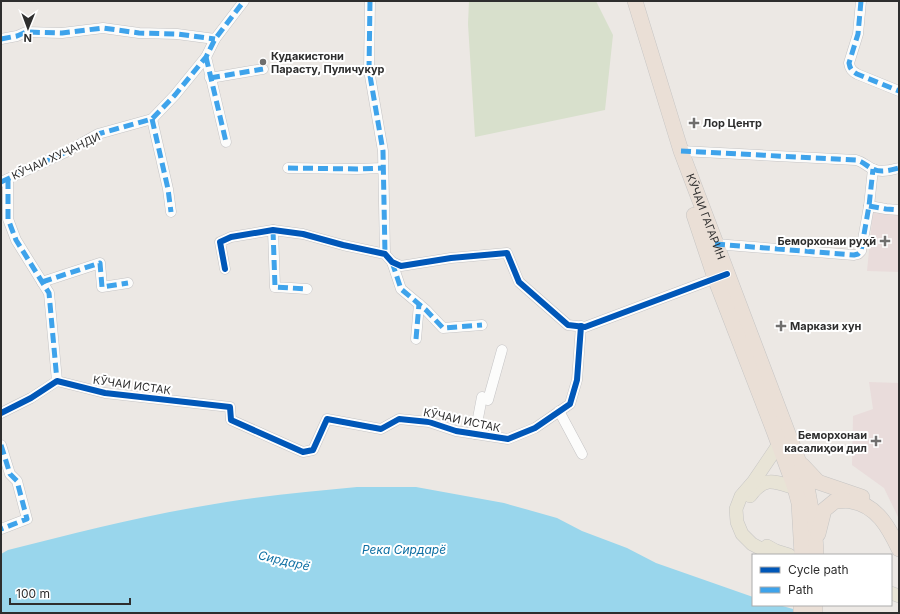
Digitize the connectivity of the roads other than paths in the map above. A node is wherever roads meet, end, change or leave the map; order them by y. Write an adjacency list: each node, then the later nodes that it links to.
1 (244, 1): 7 (street, КӮЧАИ ХУҶАНДИ)
2 (370, 1): 16 (street)
3 (626, 1): 27 (highway, КӮЧАИ ГАГАРИН)
4 (635, 1): 14 (highway, КӮЧАИ ГАГАРИН)
5 (861, 1): 11 (street)
6 (1, 39): 7 (street)
7 (215, 39): 8 (street, КӮЧАИ ХУҶАНДИ)
8 (206, 57): 10 (street); 12 (street, КӮЧАИ ХУҶАНДИ)
9 (263, 69): 10 (street)
10 (210, 78): 13 (street)
11 (899, 91)
12 (152, 118): 19 (street, КӮЧАИ ХУҶАНДИ); 22 (street)
13 (226, 142)
14 (681, 150): 18 (street); 24 (highway, КӮЧАИ ГАГАРИН)
15 (288, 168): 16 (street)
16 (383, 168): 25 (street)
17 (899, 168): 18 (street)
18 (873, 169): 20 (street)
19 (4, 180): 28 (street)
20 (869, 206): 21 (street); 24 (street)
21 (899, 210)
22 (171, 212)
23 (273, 230): 25 (street); 26 (street); 30 (street)
24 (716, 244): 27 (highway, КӮЧАИ ГАГАРИН)
25 (388, 258): 31 (street); 33 (street)
26 (225, 270)
27 (721, 276): 33 (street); 40 (highway, КӮЧАИ ГАГАРИН); 43 (highway, КӮЧАИ ГАГАРИН)
28 (42, 282): 29 (street); 36 (street)
29 (128, 283)
30 (307, 289)
31 (419, 304): 32 (street); 34 (street)
32 (482, 325)
33 (581, 326): 37 (street, КӮЧАИ ИСТАК)
34 (416, 339)
35 (502, 350): 39 (street)
36 (58, 381): 38 (street); 39 (street, КӮЧАИ ИСТАК)
37 (559, 411): 39 (street, КӮЧАИ ИСТАК); 42 (street)
38 (1, 413)
39 (475, 434)
40 (776, 438): 44 (highway, КӮЧАИ ГАГАРИН); 49 (main road)
41 (1, 445): 45 (street)
42 (582, 454)
43 (797, 460): 46 (highway); 47 (highway, КӮЧАИ ГАГАРИН)
44 (794, 488): 47 (highway, КӮЧАИ ГАГАРИН); 50 (main road)
45 (1, 529)
46 (899, 532)
47 (809, 549): 48 (highway)
48 (899, 549)
49 (771, 554)
50 (786, 554)

